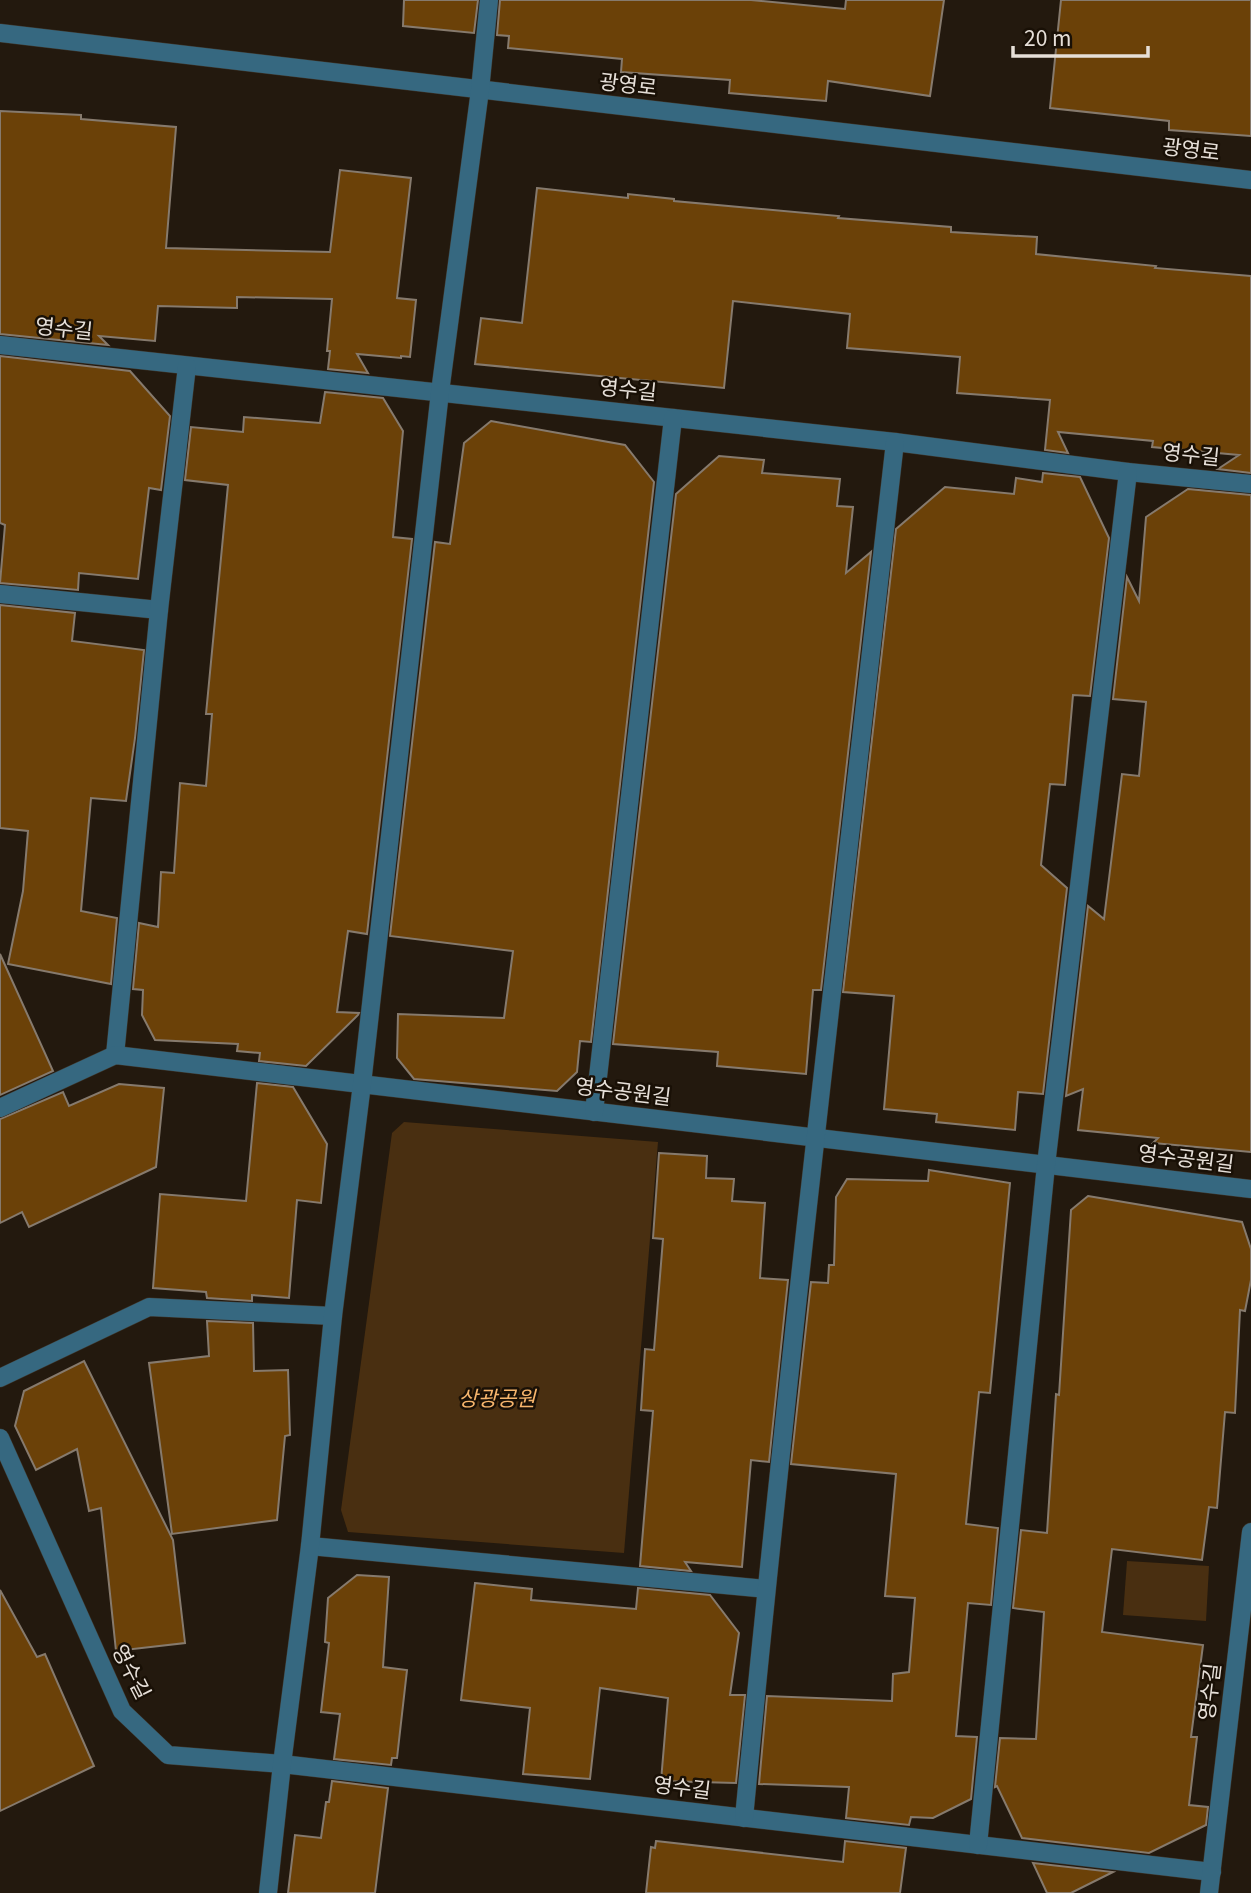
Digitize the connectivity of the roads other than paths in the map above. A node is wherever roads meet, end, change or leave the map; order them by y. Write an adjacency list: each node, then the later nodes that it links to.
1 (489, 0): 3 (street)
2 (0, 33): 3 (street, 광영로)
3 (480, 90): 4 (street, 광영로); 7 (street)
4 (1251, 180)
5 (0, 345): 6 (street, 영수길)
6 (187, 366): 7 (street, 영수길); 13 (street)
7 (440, 392): 8 (street, 영수길); 15 (street)
8 (673, 418): 9 (street, 영수길); 17 (street)
9 (895, 442): 10 (street, 영수길); 18 (street)
10 (1128, 472): 11 (street, 영수길); 19 (street)
11 (1251, 484)
12 (0, 594): 13 (street)
13 (159, 610): 14 (street)
14 (115, 1055): 15 (street, 영수공원길); 16 (street)
15 (362, 1084): 17 (street, 영수공원길); 21 (street)
16 (0, 1108)
17 (594, 1112): 18 (street, 영수공원길)
18 (815, 1138): 19 (street, 영수공원길); 26 (street)
19 (1046, 1165): 20 (street, 영수공원길); 30 (street)
20 (1251, 1189)
21 (333, 1315): 22 (street); 25 (street)
22 (0, 1378)
23 (0, 1438): 28 (street, 영수길)
24 (1251, 1532): 27 (street, 영수길)
25 (310, 1546): 26 (street); 28 (street)
26 (766, 1589): 29 (street)
27 (1246, 1619): 31 (street, 영수길)
28 (282, 1764): 29 (street, 영수길); 32 (street)
29 (744, 1818): 30 (street, 영수길)
30 (978, 1845): 31 (street, 영수길)
31 (1212, 1872): 33 (street)
32 (268, 1893)
33 (1209, 1893)

